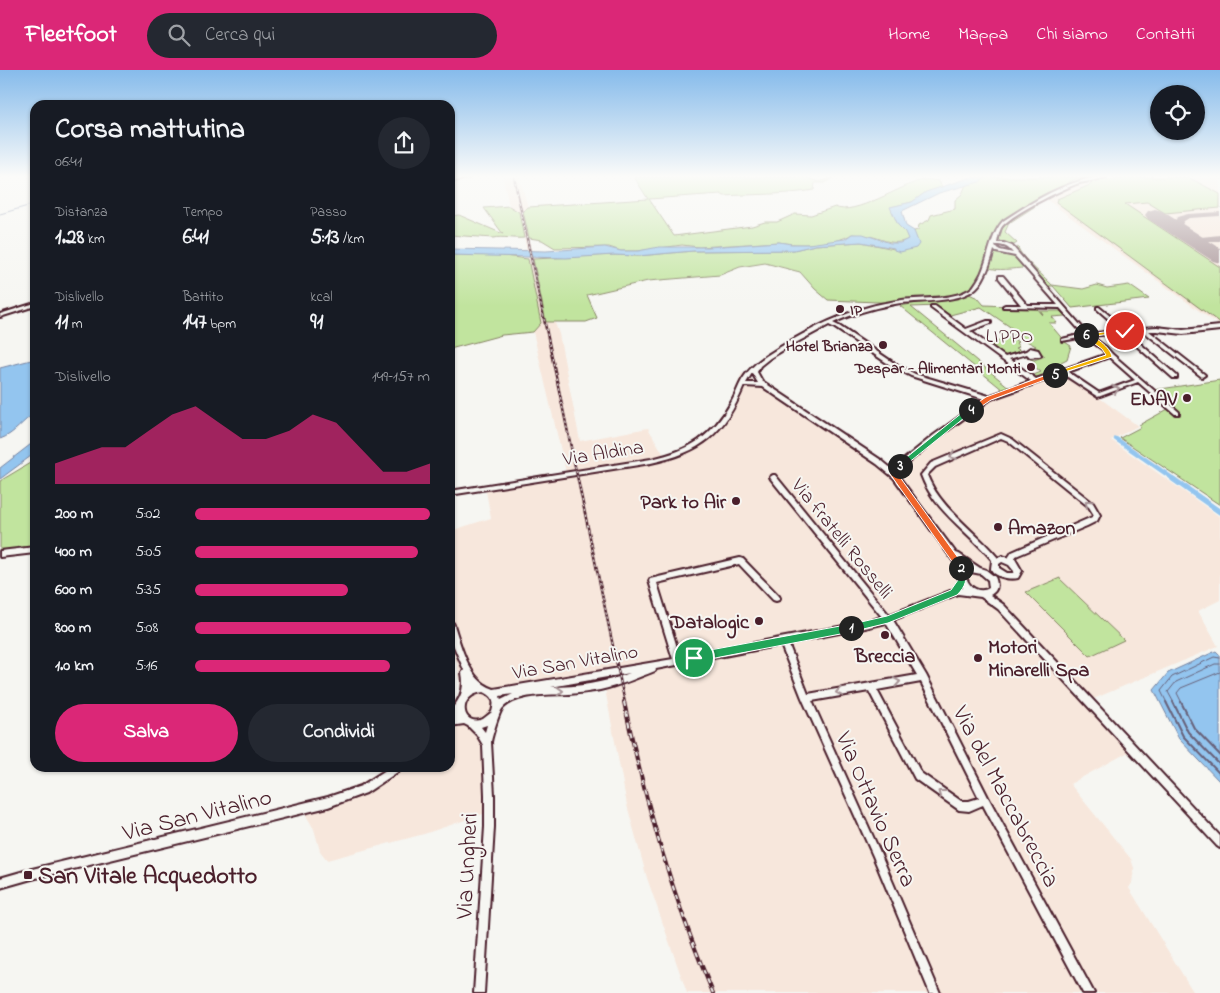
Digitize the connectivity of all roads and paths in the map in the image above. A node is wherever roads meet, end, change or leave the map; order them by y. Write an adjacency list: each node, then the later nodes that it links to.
1 (1007, 220): 2 (street)
2 (996, 238): 3 (street); 4 (street, Via Aldina)
3 (1004, 244): 4 (street); 5 (street)
4 (994, 246): 6 (street); 8 (street, Via Aldina)
5 (1011, 250): 6 (street); 7 (street)
6 (1002, 252): 7 (street); 8 (street)
7 (1017, 256): 13 (street)
8 (988, 259): 17 (street, Via Aldina)
9 (1001, 277): 12 (street)
10 (30, 306): 16 (street)
11 (1005, 306): 12 (street)
12 (1025, 306): 13 (street)
13 (1062, 307): 26 (street)
14 (933, 308): 23 (street)
15 (1099, 308): 24 (street)
16 (0, 316)
17 (841, 318): 19 (street, Via Aldina); 21 (street)
18 (989, 322): 23 (street)
19 (828, 324): 21 (street); 25 (street, Via Aldina)
20 (1220, 328): 22 (street)
21 (837, 329): 25 (street); 41 (street)
22 (1144, 330): 24 (street); 33 (street)
23 (965, 331): 30 (street)
24 (1124, 331): 26 (street); 34 (street)
25 (808, 335): 31 (street, Via Aldina)
26 (1086, 335): 27 (street); 29 (street)
27 (1064, 340)
28 (1028, 352): 30 (street)
29 (1110, 355): 32 (street); 36 (street)
30 (1004, 360): 37 (street)
31 (759, 364): 35 (street); 40 (street, Via Aldina)
32 (1064, 372): 36 (street, one-way to 36); 37 (street)
33 (1202, 376)
34 (1174, 377)
35 (757, 379): 38 (street); 39 (street)
36 (1140, 380): 42 (street)
37 (1036, 381): 41 (street)
38 (746, 385): 39 (street); 40 (street, Via Aldina)
39 (763, 385): 43 (street)
40 (737, 397): 45 (street, Via Aldina)
41 (989, 398): 43 (street)
42 (1177, 413)
43 (893, 472): 46 (street)
44 (773, 477): 60 (street, Via fratelli Rosselli)
45 (455, 493)
46 (947, 547): 51 (street); 53 (street)
47 (30, 551): 48 (street)
48 (0, 554)
49 (1013, 563): 50 (street); 50 (street, one-way to 50); 52 (street)
50 (995, 564): 51 (street); 52 (street)
51 (980, 571): 53 (street); 54 (street)
52 (1002, 575): 54 (street)
53 (963, 578): 56 (street); 57 (street)
54 (991, 578): 55 (street)
55 (994, 589): 57 (street); 59 (street)
56 (954, 592): 57 (street, Via San Vitalino); 60 (street, Via San Vitalino)
57 (978, 593): 59 (street)
58 (776, 598): 63 (street)
59 (1001, 607): 79 (street)
60 (888, 620): 62 (street, Via San Vitalino); 66 (street, Via del Maccabreccia)
61 (455, 639): 65 (street)
62 (783, 641): 63 (street, Via San Vitalino); 70 (street, Via Ottavio Serra)
63 (677, 660): 64 (street, Via San Vitalino)
64 (663, 664): 69 (street, Via San Vitalino); 73 (street, Via San Vitalino, one-way to 64)
65 (464, 665): 68 (street); 71 (street)
66 (922, 678): 67 (street, one-way to 66); 78 (street, Via del Maccabreccia)
67 (871, 686): 70 (street, one-way to 70); 78 (street, one-way to 67)
68 (482, 688): 69 (street); 71 (street)
69 (494, 693): 73 (street)
70 (806, 698): 82 (street, Via Ottavio Serra)
71 (462, 702): 72 (street); 74 (street)
72 (455, 710)
73 (496, 711): 74 (street); 76 (street, Via Ungheri)
74 (468, 721): 75 (street); 76 (street)
75 (455, 722)
76 (486, 742): 81 (street, Via Ungheri)
77 (390, 772): 80 (street, Via San Vitalino)
78 (985, 800): 83 (street, Via del Maccabreccia)
79 (1220, 843)
80 (0, 883)
81 (479, 993)
82 (935, 993)
83 (1089, 993)

